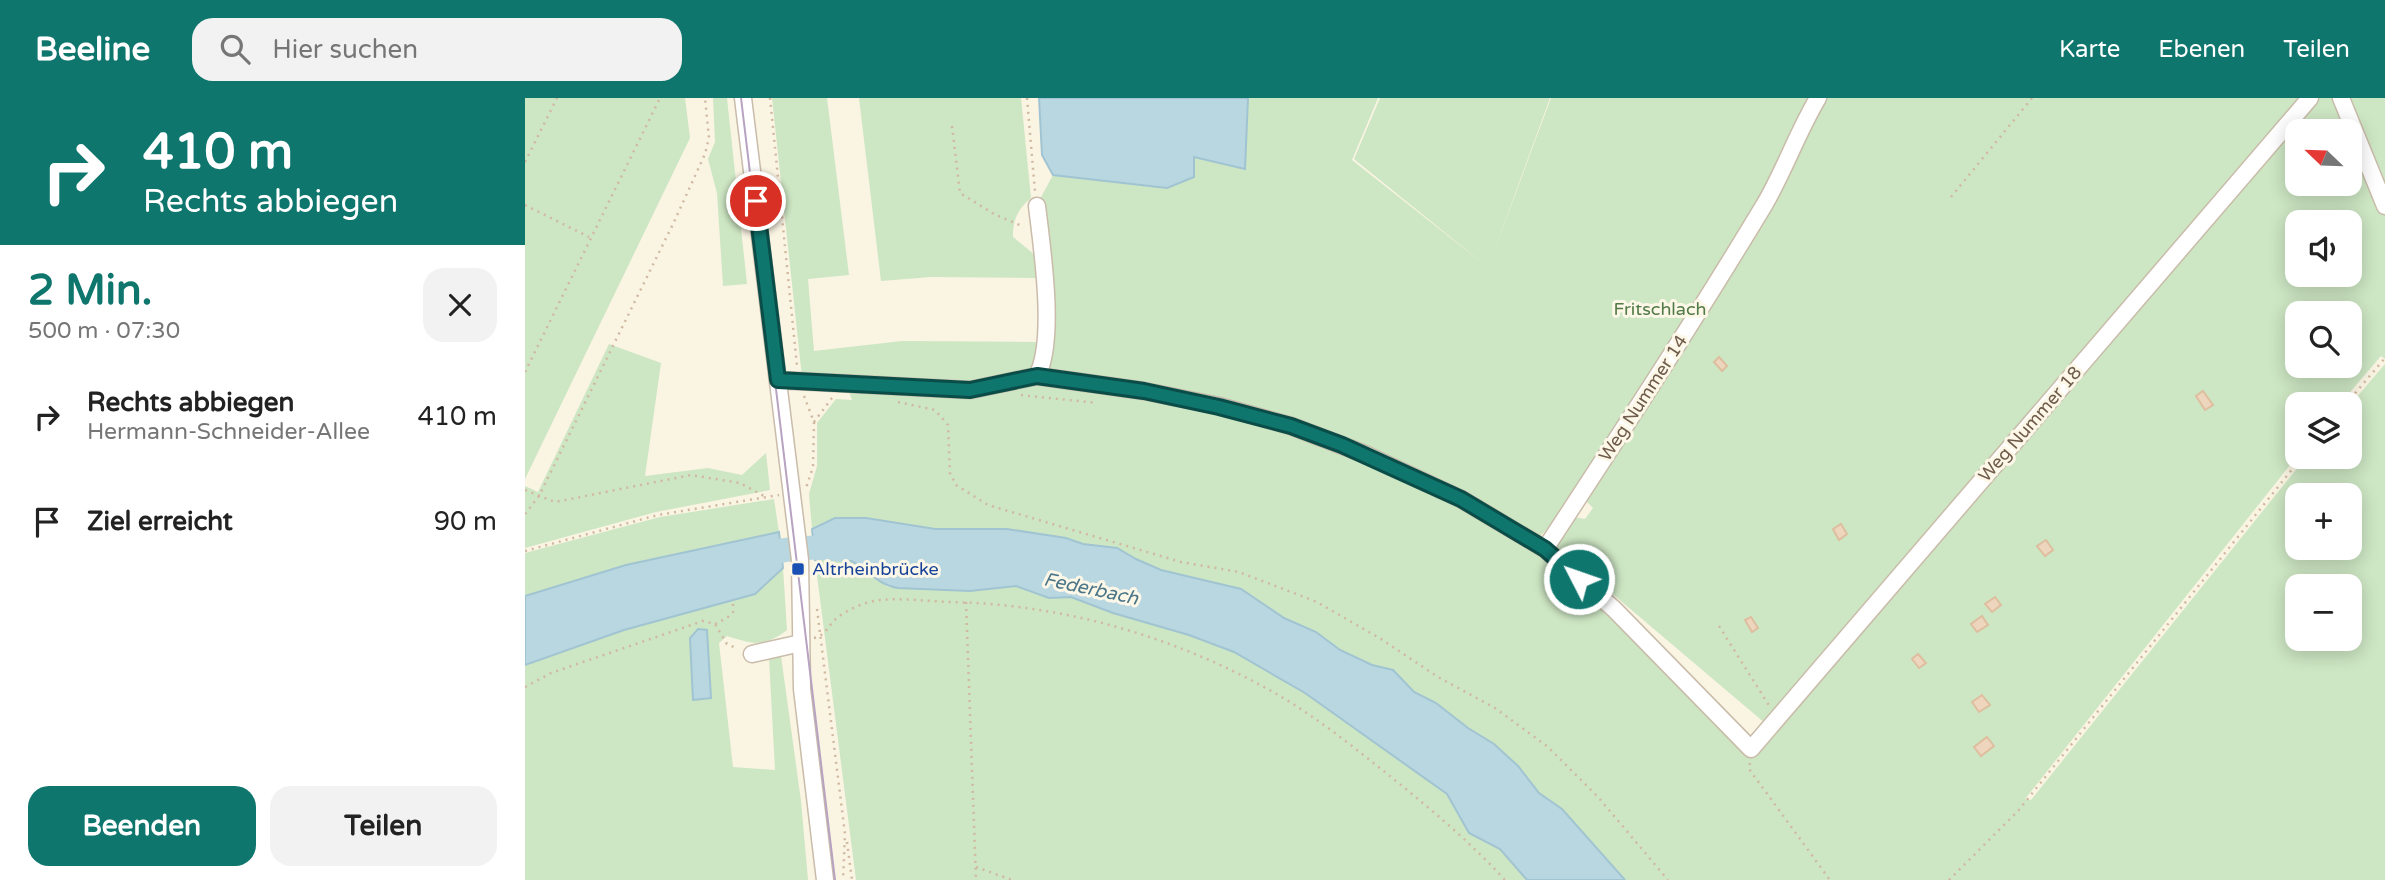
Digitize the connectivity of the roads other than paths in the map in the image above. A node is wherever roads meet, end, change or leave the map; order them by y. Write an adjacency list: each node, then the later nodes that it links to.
1 (743, 98): 8 (street)
2 (1818, 98): 9 (street, Weg Nummer 14)
3 (2310, 98): 9 (street, Weg Nummer 18)
4 (2341, 98): 6 (street)
5 (1037, 206): 7 (street)
6 (2385, 206)
7 (1037, 376): 8 (street); 9 (street)
8 (778, 380): 10 (street)
9 (1545, 549)
10 (801, 643): 11 (street); 12 (street)
11 (752, 654)
12 (825, 880)

